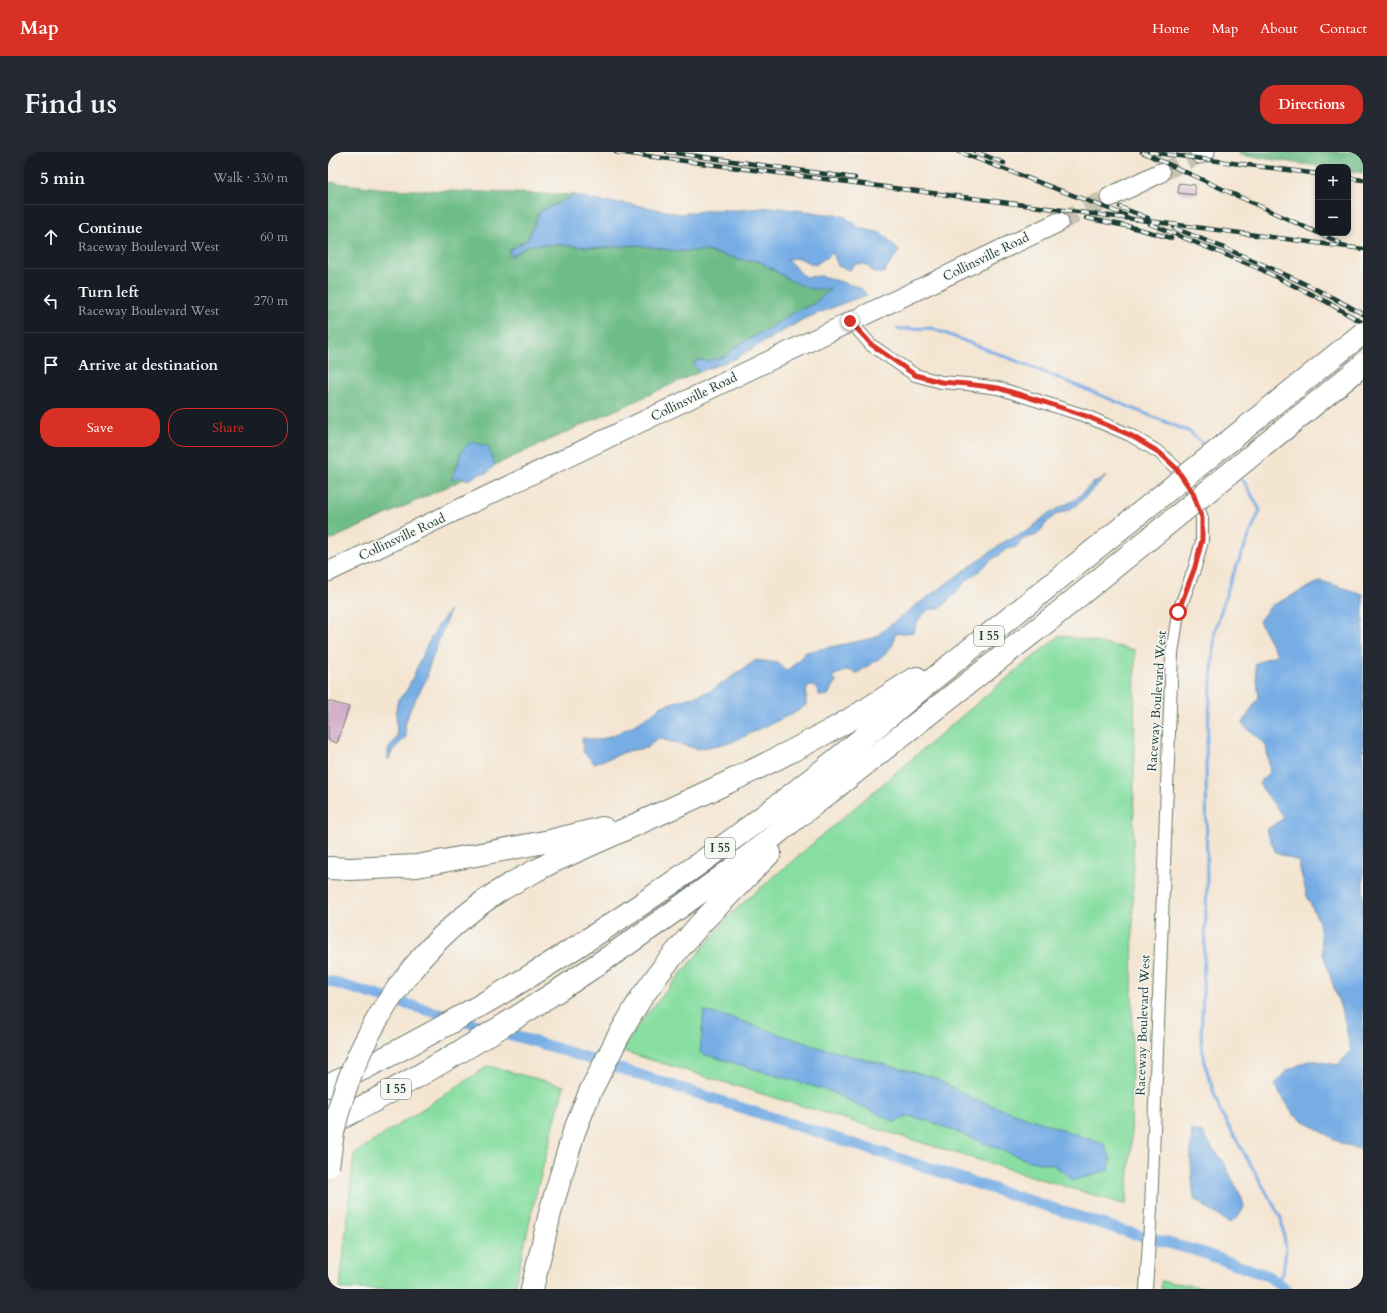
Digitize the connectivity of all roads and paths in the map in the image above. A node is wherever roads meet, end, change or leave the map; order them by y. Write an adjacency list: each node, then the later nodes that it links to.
1 (1160, 173): 2 (main road)
2 (1110, 197)
3 (1059, 222): 4 (main road, Collinsville Road)
4 (850, 321): 7 (main road, Collinsville Road); 16 (street, Raceway Boulevard West)
5 (1363, 333): 8 (highway, I 55, bridge)
6 (1363, 365): 10 (highway, I 55, bridge)
7 (328, 572)
8 (939, 674): 9 (highway); 12 (highway, I 55)
9 (654, 815): 11 (highway); 14 (highway, bridge)
10 (799, 816): 13 (highway, I 55); 15 (highway)
11 (328, 868)
12 (328, 1086)
13 (328, 1125)
14 (328, 1166)
15 (532, 1289)
16 (1146, 1289)

